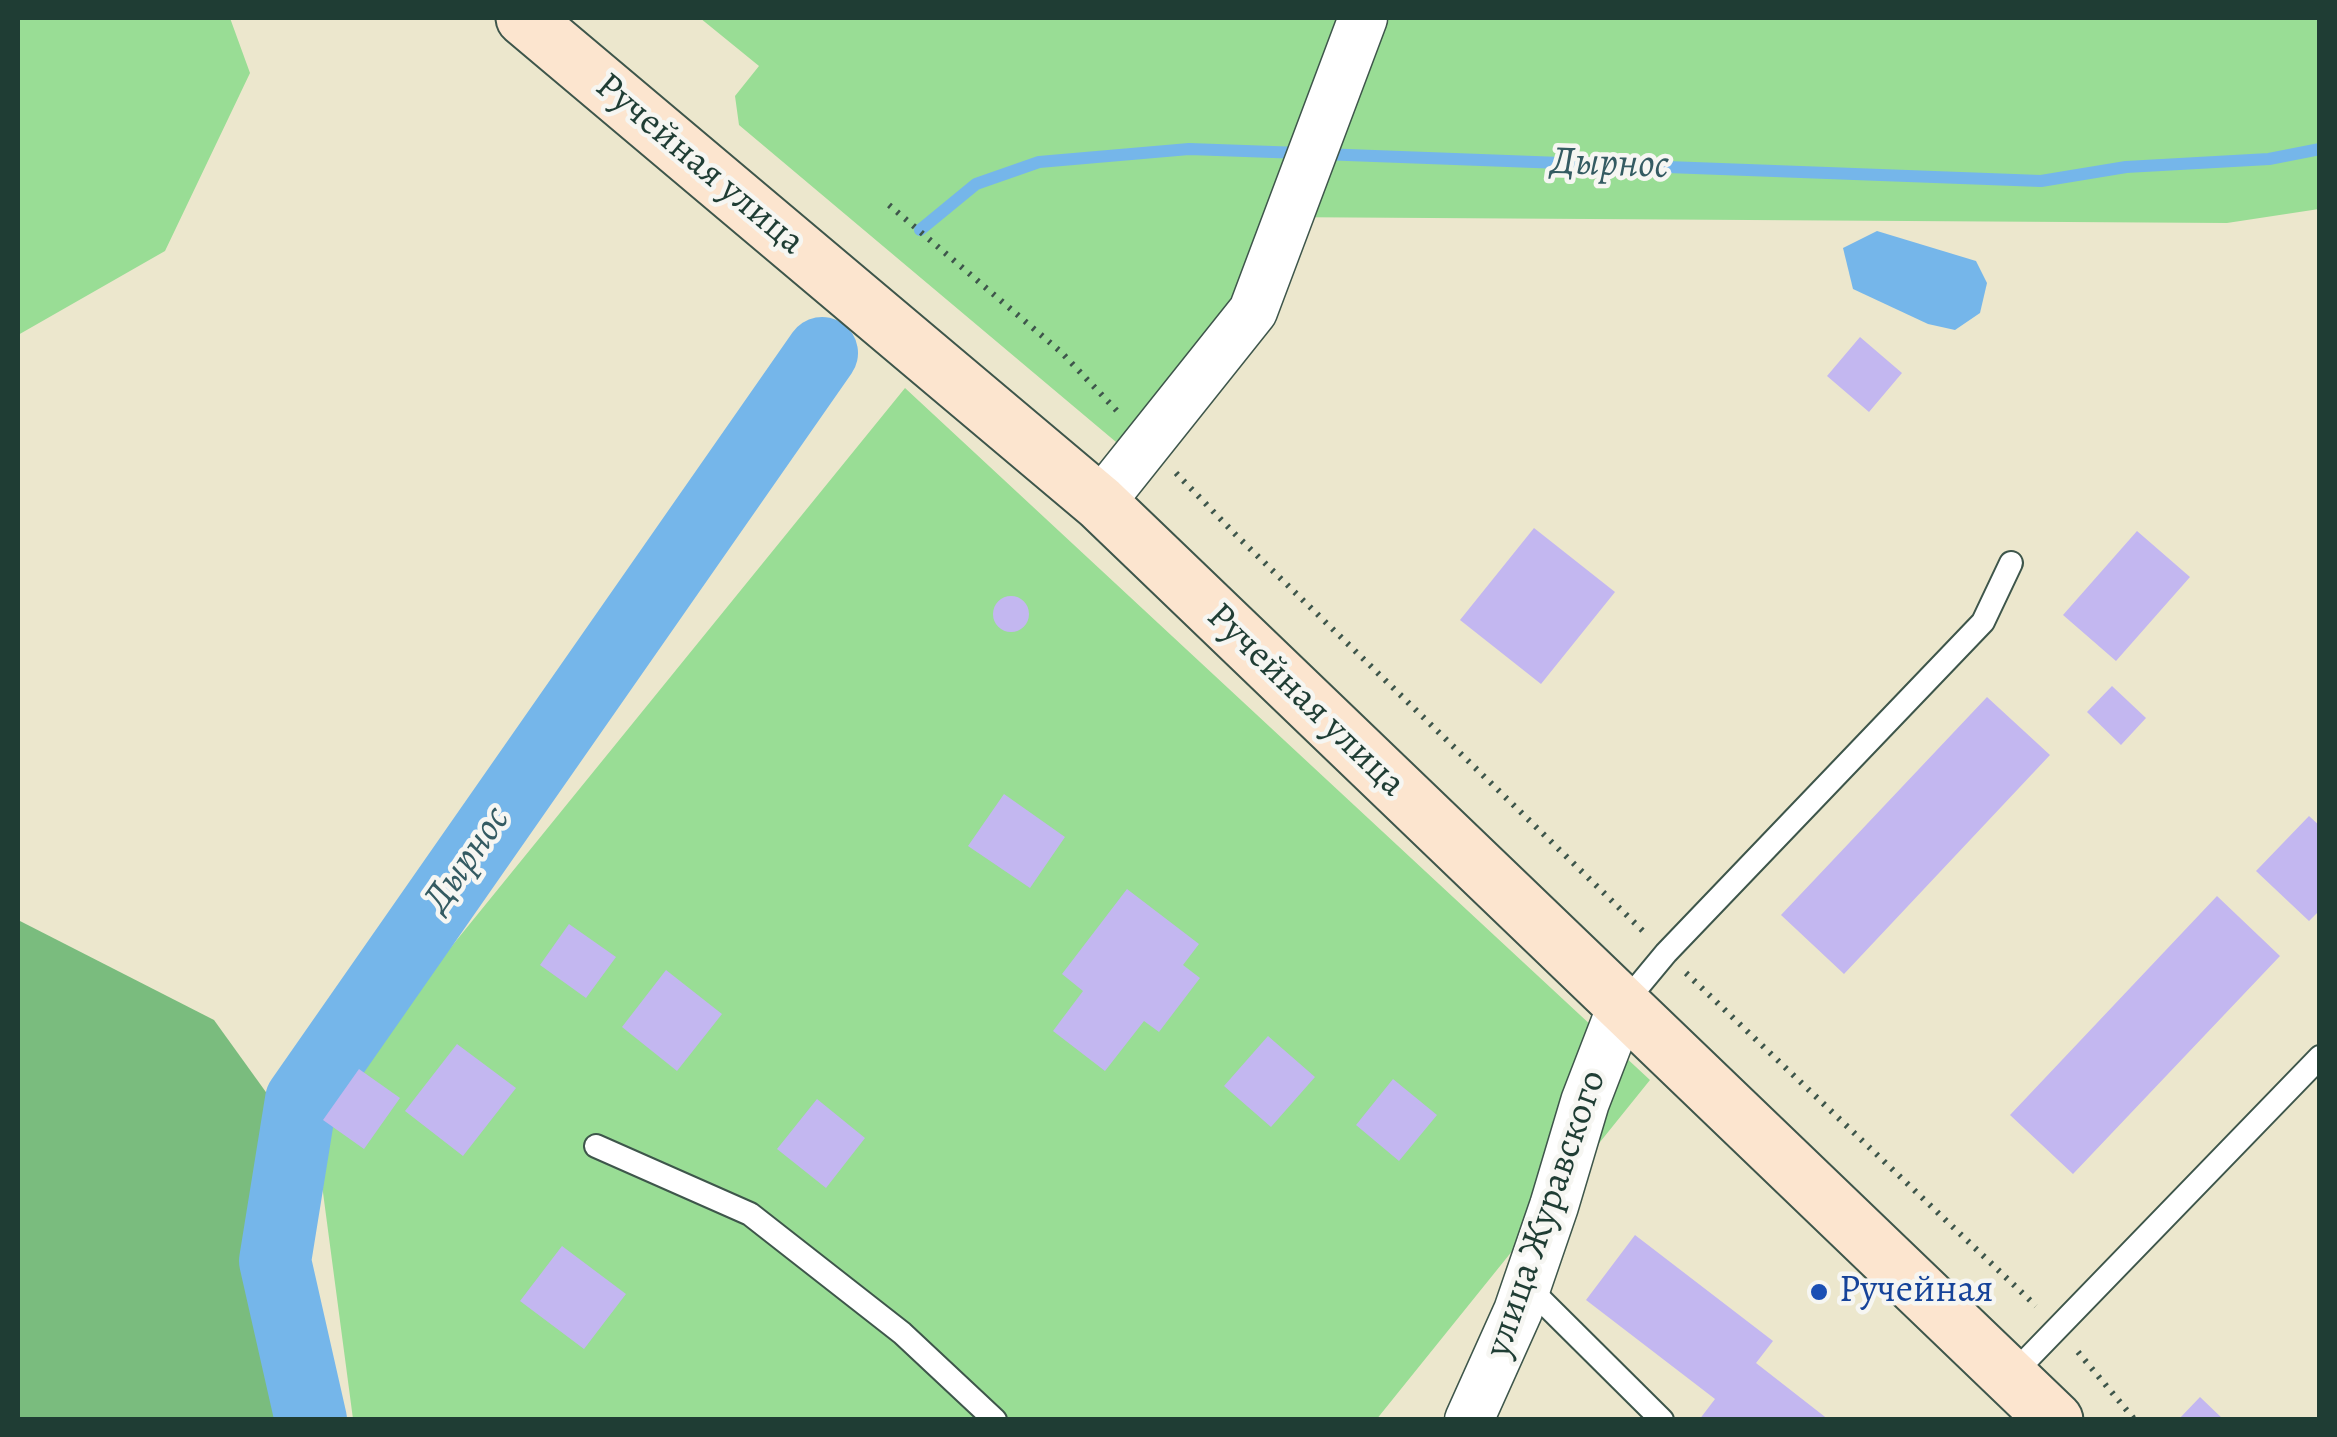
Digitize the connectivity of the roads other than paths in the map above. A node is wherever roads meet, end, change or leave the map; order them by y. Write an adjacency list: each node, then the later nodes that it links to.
1 (524, 18): 3 (street, Ручейная улица)
2 (1363, 18): 3 (street)
3 (1100, 503): 5 (street, Ручейная улица)
4 (2011, 563): 5 (lane)
5 (1622, 1006): 8 (street, улица Журавского); 9 (street, Ручейная улица)
6 (2320, 1057): 9 (lane)
7 (596, 1146): 10 (lane)
8 (1525, 1284): 11 (street, улица Журавского); 12 (lane)
9 (2011, 1376): 13 (street, Ручейная улица)
10 (994, 1420)
11 (1470, 1420)
12 (1662, 1420)
13 (2055, 1420)

